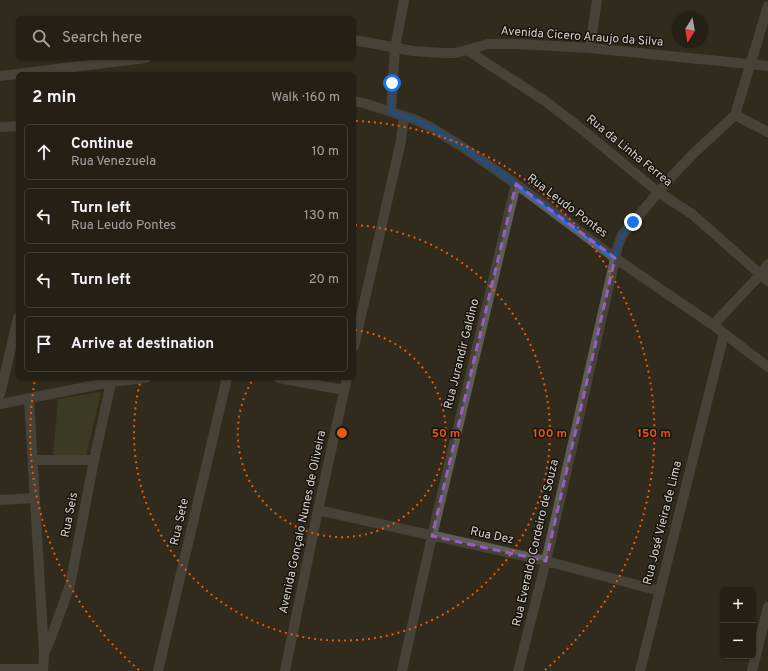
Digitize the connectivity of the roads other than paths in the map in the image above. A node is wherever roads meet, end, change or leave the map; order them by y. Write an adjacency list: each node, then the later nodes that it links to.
1 (404, 0): 5 (street)
2 (597, 0): 6 (street)
3 (768, 6): 9 (street)
4 (356, 40): 5 (street, Avenida Cicero Araujo da Silva)
5 (395, 48): 7 (street, Avenida Cicero Araujo da Silva); 15 (street)
6 (590, 48): 7 (street, Avenida Cicero Araujo da Silva); 9 (street, Avenida Cicero Araujo da Silva)
7 (467, 50): 22 (street, Rua da Linha Ferrea)
8 (130, 60): 11 (street)
9 (750, 64): 10 (street, Avenida Cicero Araujo da Silva); 16 (street)
10 (768, 66)
11 (32, 72)
12 (16, 74): 13 (street)
13 (0, 76)
14 (356, 101): 15 (street, Rua Leudo Pontes)
15 (391, 112): 17 (street, Rua Leudo Pontes)
16 (735, 115): 20 (street); 22 (street, Rua Everaldo Cordeiro de Souza)
17 (404, 117): 21 (street, Rua Leudo Pontes); 29 (street)
18 (16, 126): 19 (street)
19 (0, 127)
20 (768, 132)
21 (516, 184): 23 (street, Rua Leudo Pontes); 44 (street, Rua Jurandir Galdino)
22 (658, 192): 23 (street, Rua Everaldo Cordeiro de Souza); 25 (street, Rua da Linha Ferrea)
23 (615, 258): 26 (street, Rua Leudo Pontes); 45 (street, Rua Everaldo Cordeiro de Souza)
24 (768, 264): 25 (street)
25 (764, 278): 26 (street)
26 (713, 325): 28 (street, Rua Leudo Pontes)
27 (16, 326): 36 (street)
28 (724, 334): 30 (street, Rua Leudo Pontes); 46 (street, Rua José Vieira de Lima)
29 (356, 338)
30 (768, 367)
31 (112, 380): 37 (street); 40 (street, Rua Seis)
32 (227, 380): 51 (street, Rua Sete)
33 (289, 380): 35 (street)
34 (346, 380): 35 (street, Avenida Gonçalo Nunes de Oliveira)
35 (344, 390): 43 (street, Avenida Gonçalo Nunes de Oliveira)
36 (0, 394)
37 (29, 398): 38 (street); 39 (street)
38 (0, 404)
39 (34, 460): 40 (street); 41 (street)
40 (94, 460): 48 (street, Rua Seis)
41 (34, 498): 42 (street); 48 (street)
42 (0, 500)
43 (318, 510): 44 (street, Rua Dez); 52 (street, Avenida Gonçalo Nunes de Oliveira)
44 (432, 536): 45 (street, Rua Dez); 53 (street, Rua Jurandir Galdino)
45 (546, 561): 46 (street, Rua Dez); 54 (street, Rua Everaldo Cordeiro de Souza)
46 (660, 591): 55 (street, Rua José Vieira de Lima)
47 (768, 607): 56 (street)
48 (44, 654): 50 (street)
49 (0, 669): 50 (street)
50 (43, 670)
51 (158, 671)
52 (285, 671)
53 (402, 671)
54 (518, 671)
55 (640, 671)
56 (752, 671)

